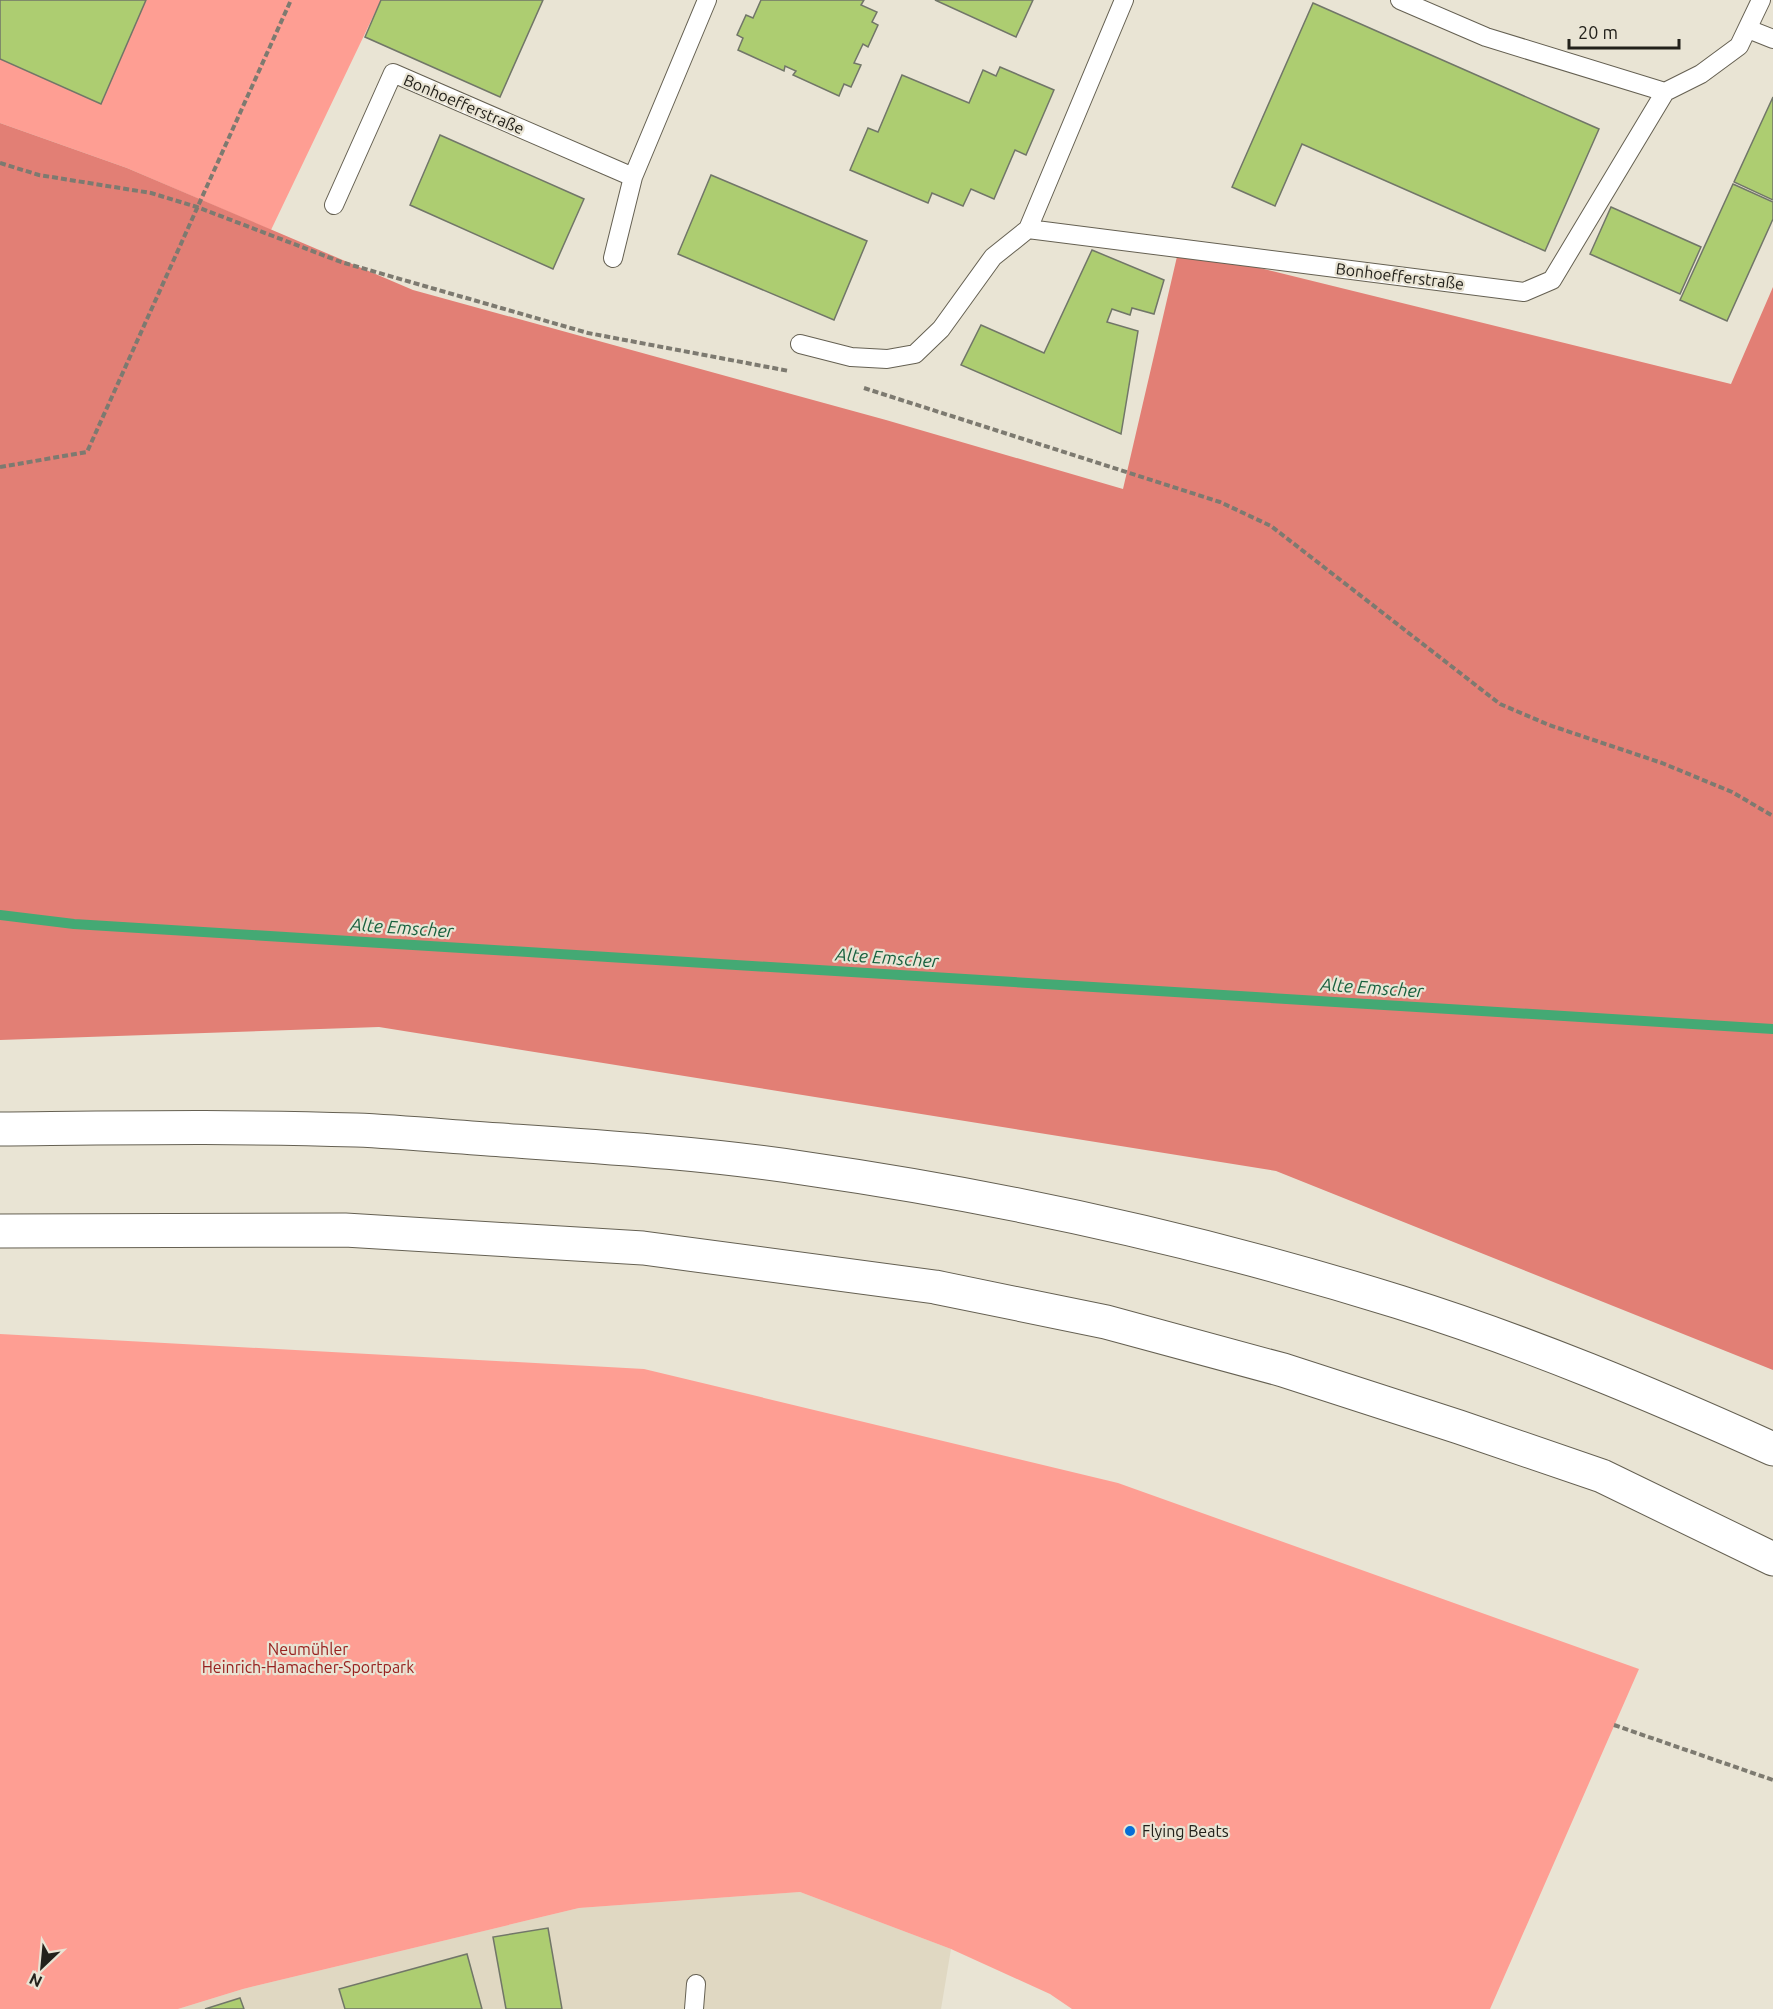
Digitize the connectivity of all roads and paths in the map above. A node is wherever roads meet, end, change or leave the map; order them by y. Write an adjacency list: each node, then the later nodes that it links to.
1 (291, 0): 12 (path)
2 (706, 0): 10 (lane)
3 (1124, 0): 13 (lane)
4 (1400, 0): 8 (lane)
5 (1761, 0): 6 (lane)
6 (1748, 28): 7 (lane); 8 (lane)
7 (1773, 39)
8 (1665, 92): 13 (lane, Bonhoefferstraße)
9 (0, 164): 12 (path)
10 (633, 177): 11 (lane, Bonhoefferstraße); 14 (lane)
11 (334, 205)
12 (197, 207): 16 (path); 18 (path)
13 (1028, 229): 15 (lane)
14 (613, 258)
15 (800, 344)
16 (794, 372)
17 (862, 387): 19 (path)
18 (0, 467)
19 (1773, 816)
20 (0, 1130): 22 (highway)
21 (0, 1231): 23 (highway)
22 (1773, 1449)
23 (1773, 1559)
24 (1614, 1725): 25 (path)
25 (1773, 1780)
26 (696, 1984): 27 (lane)
27 (694, 2009)

